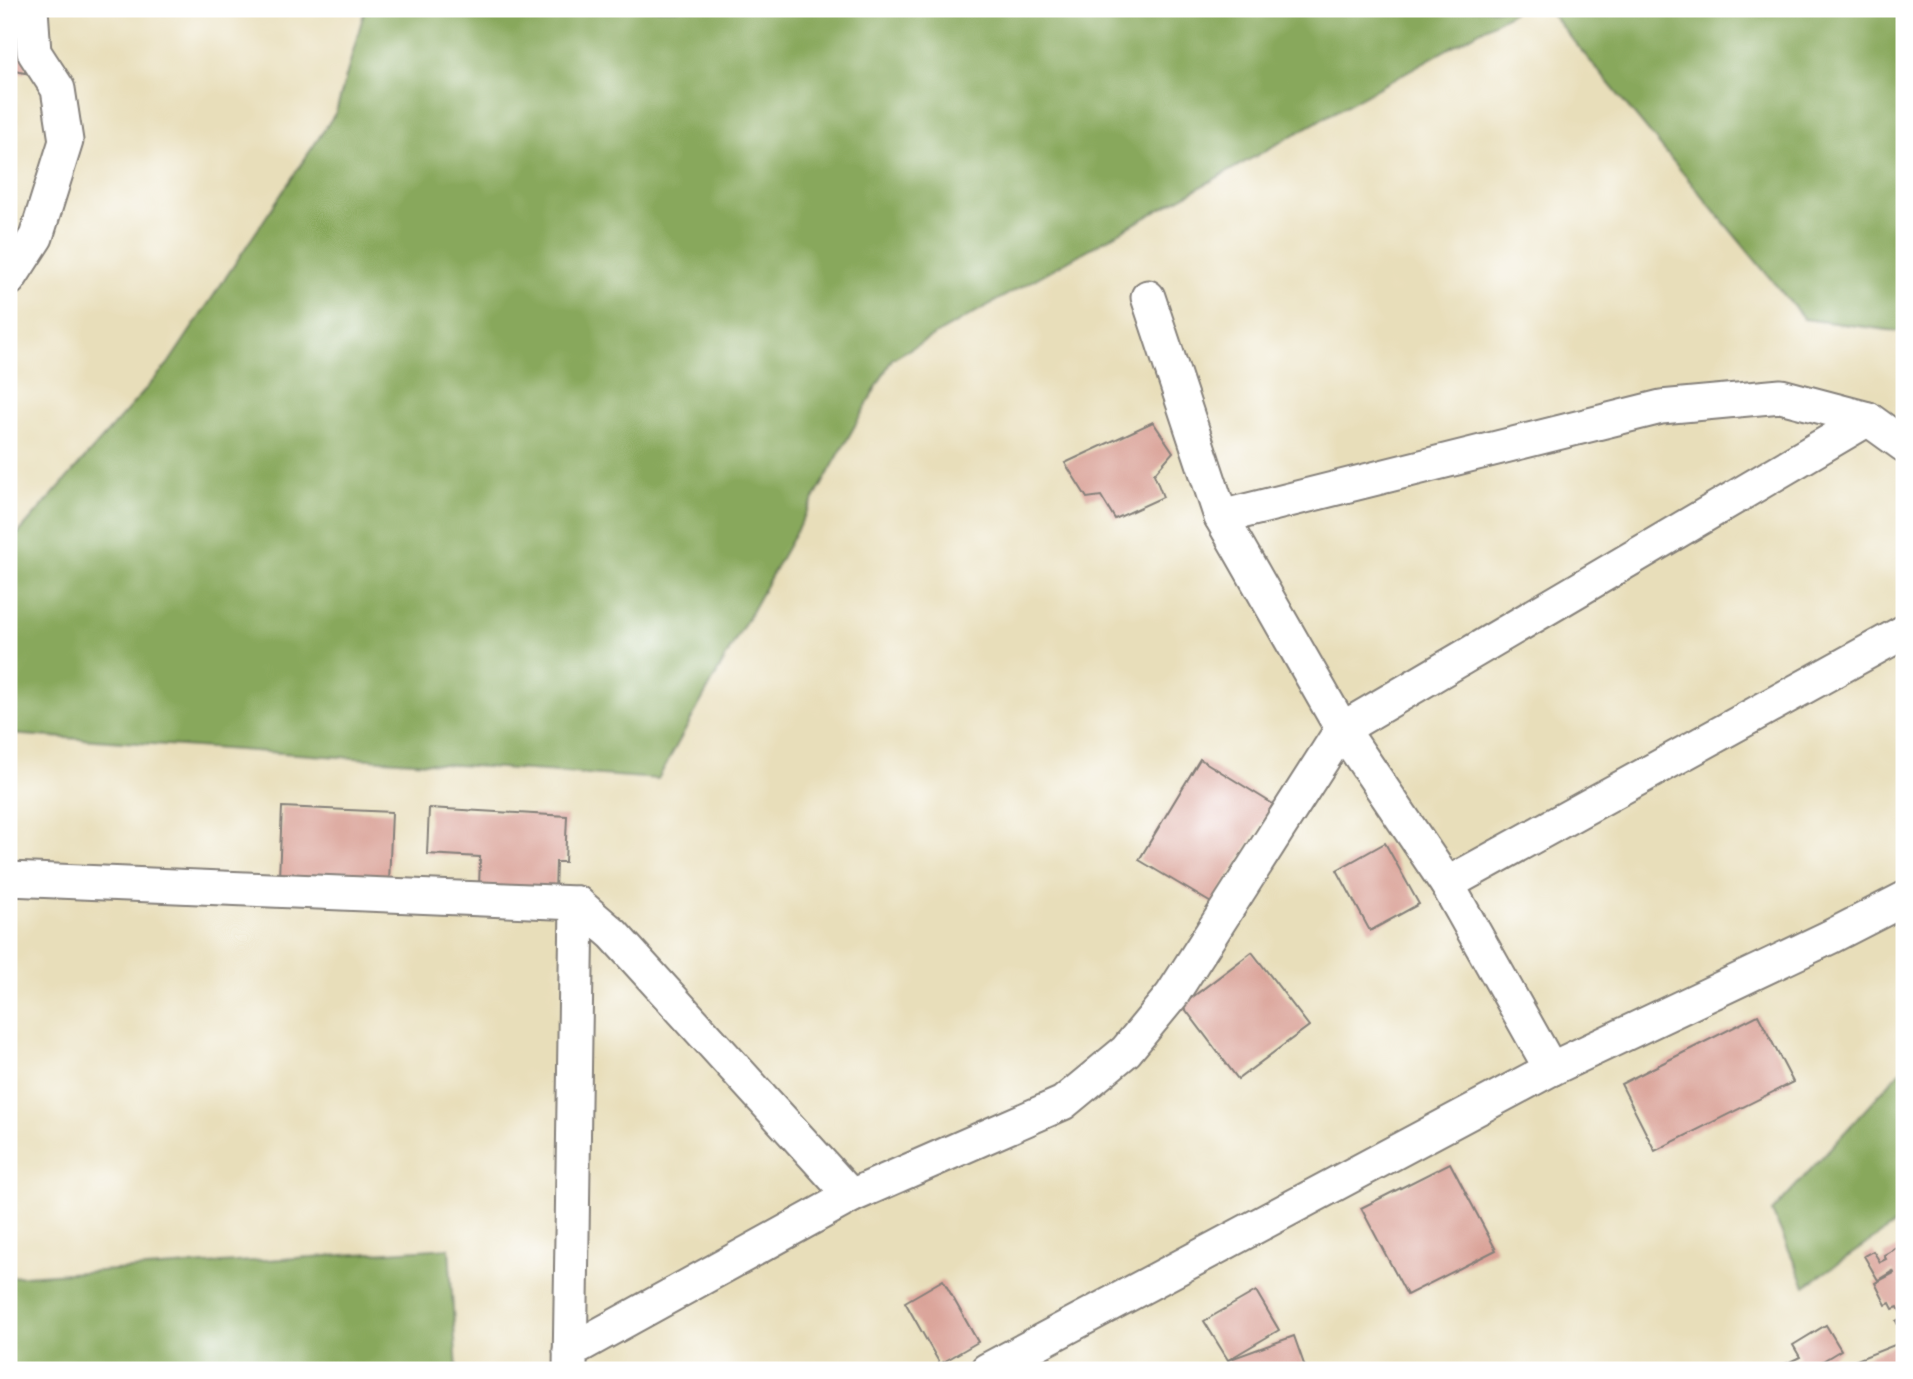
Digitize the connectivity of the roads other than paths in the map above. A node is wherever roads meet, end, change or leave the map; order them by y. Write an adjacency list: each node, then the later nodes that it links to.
1 (31, 9): 2 (street)
2 (9, 279)
3 (1148, 297): 6 (street)
4 (1868, 419): 5 (street); 6 (street); 8 (street)
5 (1904, 445)
6 (1221, 517): 8 (street)
7 (1904, 632): 10 (street)
8 (1342, 729): 10 (street); 14 (street)
9 (9, 879): 12 (street)
10 (1447, 884): 13 (street)
11 (1904, 899): 13 (street)
12 (577, 903): 14 (street); 15 (street)
13 (1551, 1069): 16 (street)
14 (851, 1196): 15 (street)
15 (570, 1361)
16 (987, 1370)

